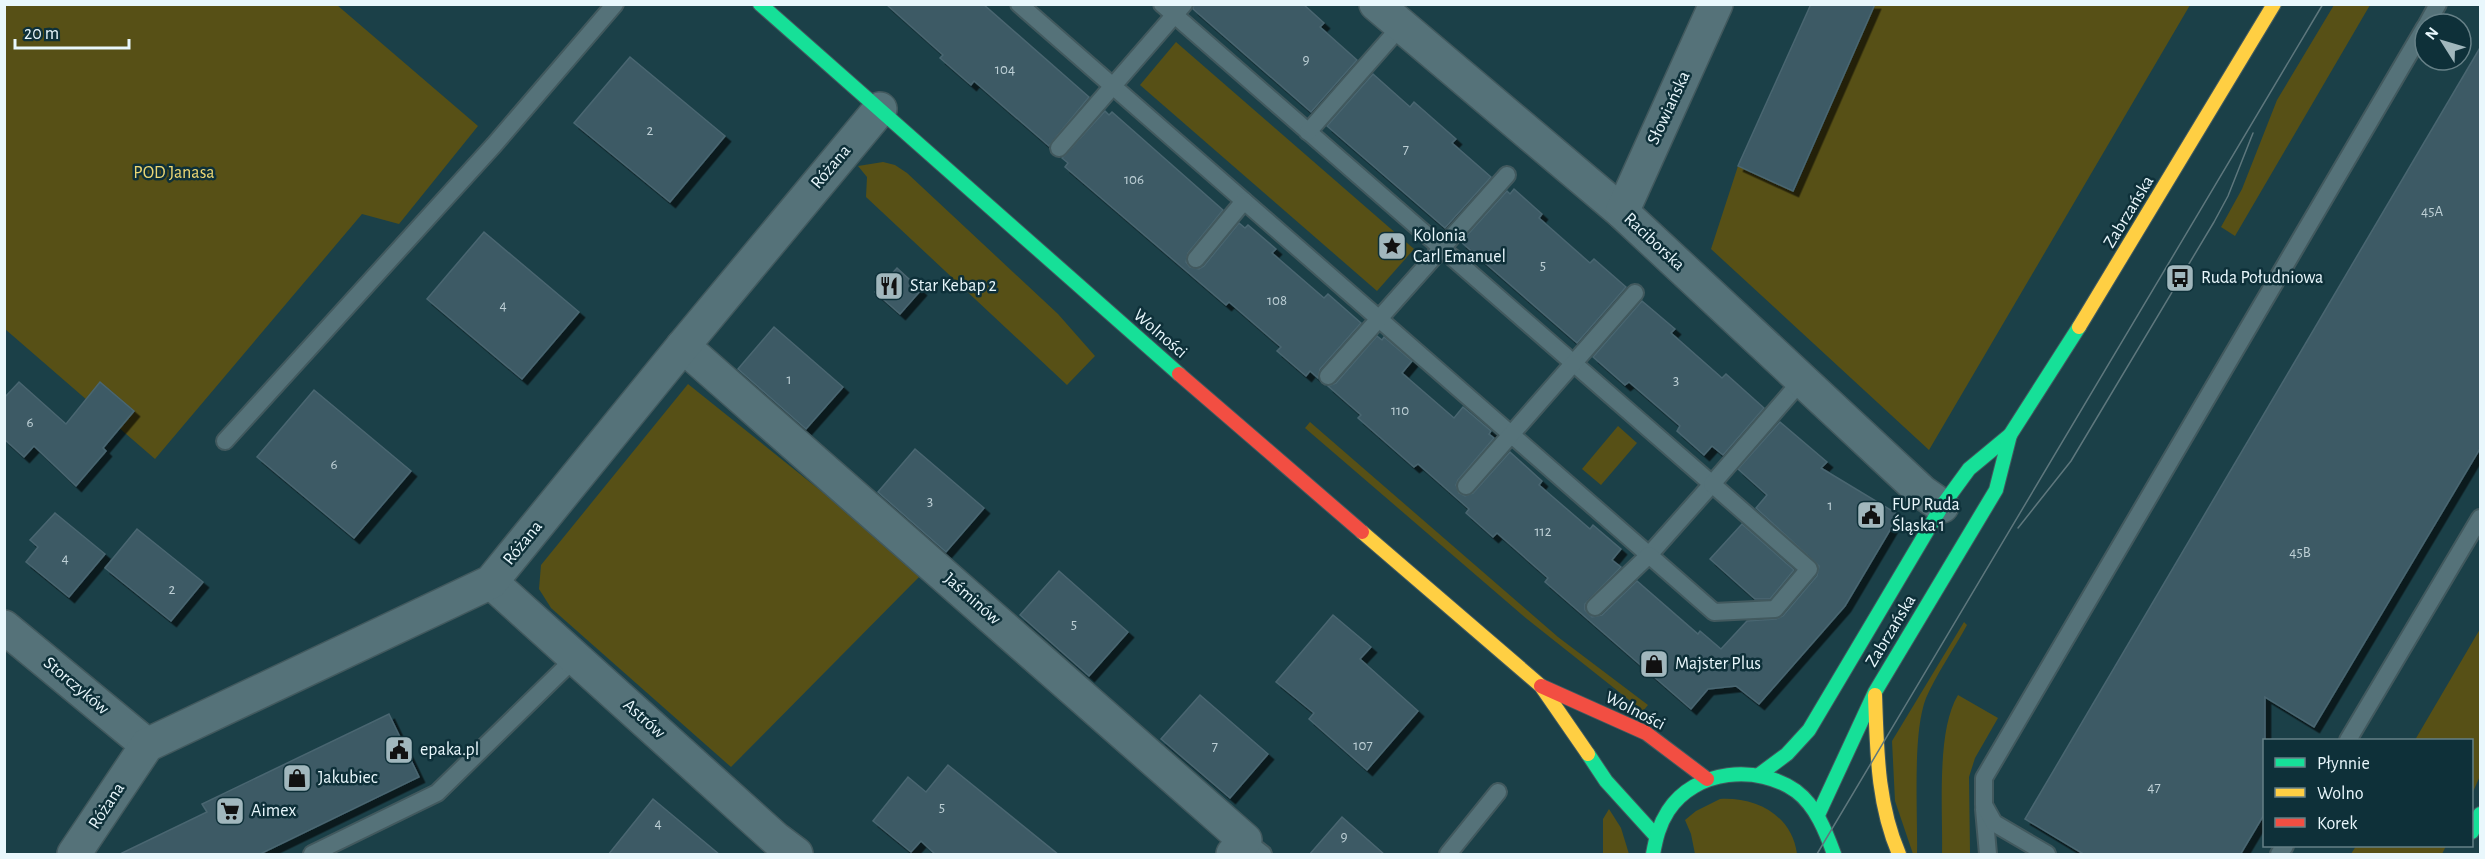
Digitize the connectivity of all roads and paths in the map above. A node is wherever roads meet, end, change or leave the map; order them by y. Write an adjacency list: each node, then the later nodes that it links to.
1 (615, 4): 27 (lane)
2 (760, 4): 11 (street, Wolności)
3 (1019, 4): 10 (lane)
4 (1376, 4): 8 (street, Raciborska)
5 (1716, 4): 16 (street, Słowiańska)
6 (2274, 4): 26 (street, Zabrzańska)
7 (1173, 8): 10 (lane); 12 (lane)
8 (1401, 26): 12 (lane); 16 (street, Raciborska)
9 (2413, 47): 44 (lane)
10 (1113, 87): 13 (lane); 15 (lane)
11 (880, 109): 21 (street, Różana); 37 (street, Wolności)
12 (1308, 132): 17 (lane)
13 (1059, 148)
14 (1507, 175): 17 (lane)
15 (1244, 201): 18 (lane); 20 (lane)
16 (1622, 212): 24 (street, Raciborska)
17 (1442, 248): 20 (lane); 22 (lane)
18 (1196, 259)
19 (1635, 293): 22 (lane)
20 (1379, 319): 23 (lane); 25 (lane)
21 (683, 346): 33 (street, Różana); 50 (street, Jaśminów)
22 (1574, 363): 25 (lane); 28 (lane)
23 (1328, 376)
24 (1802, 380): 28 (lane); 30 (street, Raciborska)
25 (1511, 435): 29 (lane); 32 (lane)
26 (2010, 435): 30 (street, Zabrzańska); 38 (street, Zabrzańska)
27 (225, 441)
28 (1712, 484): 32 (lane); 32 (lane)
29 (1466, 486)
30 (1932, 499): 41 (street, Zabrzańska)
31 (2481, 518): 39 (lane)
32 (1649, 555): 34 (lane)
33 (491, 582): 36 (street, Astrów); 40 (street, Różana)
34 (1595, 607)
35 (4, 627): 40 (street, Storczyków)
36 (576, 657): 49 (street, Astrów); 52 (lane)
37 (1541, 686): 42 (street, Wolności); 48 (street, Wolności)
38 (1875, 692): 46 (street, Zabrzańska); 56 (street)
39 (2349, 739)
40 (147, 745): 51 (street, Różana)
41 (1760, 774): 42 (street); 46 (street)
42 (1707, 779): 48 (street)
43 (1498, 792): 53 (lane)
44 (1984, 805): 57 (lane); 58 (lane)
45 (2481, 814): 47 (street)
46 (1818, 815): 55 (street)
47 (2473, 830)
48 (1655, 835): 54 (street)
49 (778, 850)
50 (1247, 850)
51 (74, 855)
52 (312, 855)
53 (1448, 855)
54 (1653, 855)
55 (1834, 855)
56 (1899, 855)
57 (1988, 855)
58 (2047, 855)

